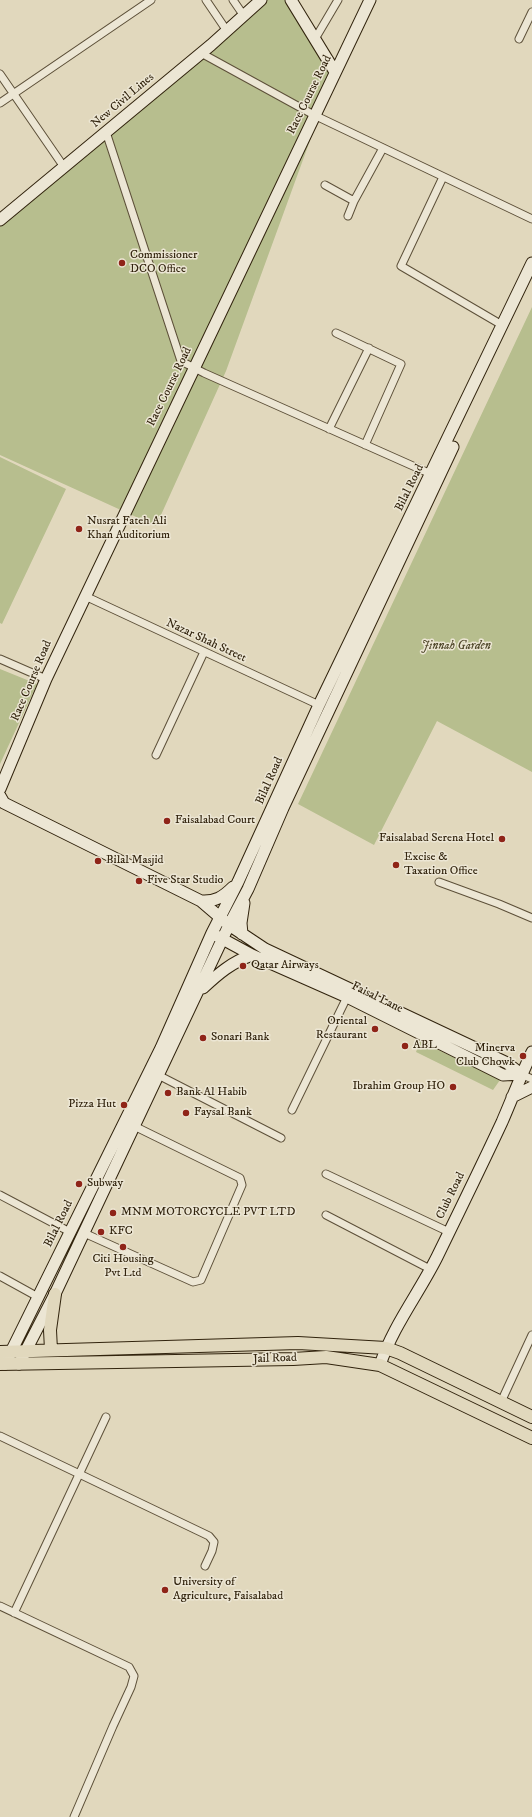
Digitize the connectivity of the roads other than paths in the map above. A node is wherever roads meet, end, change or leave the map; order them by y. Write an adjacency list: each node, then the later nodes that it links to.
1 (151, 0): 16 (street)
2 (206, 0): 10 (street)
3 (233, 0): 9 (street)
4 (261, 0): 9 (main road, New Civil Lines)
5 (290, 0): 12 (main road)
6 (338, 0): 12 (street)
7 (370, 0): 14 (main road, Race Course Road)
8 (532, 12): 11 (street)
9 (244, 16): 10 (main road, New Civil Lines)
10 (227, 31): 13 (main road, New Civil Lines)
11 (518, 38)
12 (315, 39): 14 (main road)
13 (201, 53): 18 (street); 19 (main road, New Civil Lines)
14 (335, 72): 18 (main road, Race Course Road)
15 (0, 74): 16 (street)
16 (14, 94): 17 (street); 21 (street)
17 (0, 103)
18 (314, 115): 20 (street); 33 (main road, Race Course Road)
19 (106, 132): 21 (main road, New Civil Lines); 33 (street)
20 (383, 148): 22 (street); 24 (street)
21 (64, 167): 27 (main road, New Civil Lines)
22 (443, 177): 26 (street); 30 (street)
23 (325, 185): 24 (street)
24 (354, 200): 25 (street)
25 (348, 216)
26 (532, 219)
27 (0, 220)
28 (532, 263): 30 (main road, Bilal Road)
29 (532, 280): 48 (main road, Bilal Road)
30 (502, 325): 36 (main road, Bilal Road)
31 (336, 333): 32 (street)
32 (369, 348): 34 (street); 35 (street)
33 (194, 367): 34 (street); 37 (main road, Race Course Road)
34 (329, 428): 35 (street)
35 (365, 445): 36 (street)
36 (431, 474): 41 (main road, Bilal Road)
37 (85, 596): 38 (street, Nazar Shah Street); 40 (main road, Race Course Road)
38 (204, 652): 41 (street, Nazar Shah Street); 42 (street)
39 (0, 659): 40 (street)
40 (46, 679): 43 (main road, Race Course Road)
41 (319, 706): 46 (main road, Bilal Road)
42 (156, 755)
43 (4, 773): 44 (main road, Race Course Road)
44 (0, 788)
45 (1, 801): 49 (main road, Faisal Lane)
46 (238, 882): 49 (main road); 50 (main road, Bilal Road)
47 (439, 882): 51 (street)
48 (248, 889): 52 (main road, Bilal Road); 54 (main road)
49 (201, 901): 50 (main road, Faisal Lane)
50 (221, 917): 52 (main road, Faisal Lane); 53 (main road, Bilal Road)
51 (532, 918)
52 (229, 925): 54 (main road, Faisal Lane); 55 (main road, Bilal Road)
53 (212, 933): 55 (main road, Faisal Lane); 71 (main road, Bilal Road)
54 (242, 934): 61 (main road, Faisal Lane)
55 (223, 940): 56 (main road, Faisal Lane); 57 (main road, Bilal Road)
56 (252, 955): 57 (main road); 58 (main road, Faisal Lane)
57 (198, 992): 60 (main road, Bilal Road)
58 (347, 997): 61 (main road, Faisal Lane); 65 (street)
59 (532, 1052): 61 (main road, Club Road)
60 (158, 1074): 66 (main road, Bilal Road); 67 (street)
61 (521, 1074): 62 (street, Faisal Lane); 64 (main road, Club Road)
62 (532, 1079)
63 (532, 1087): 64 (main road)
64 (512, 1097): 72 (main road, Club Road)
65 (292, 1110)
66 (134, 1126): 73 (main road, Bilal Road); 73 (street)
67 (281, 1138)
68 (326, 1174): 72 (street)
69 (0, 1195): 71 (street)
70 (326, 1215): 74 (street)
71 (70, 1232): 77 (main road, Bilal Road)
72 (449, 1232): 74 (main road, Club Road)
73 (84, 1233): 76 (main road, Bilal Road)
74 (430, 1269): 79 (main road, Club Road)
75 (0, 1276): 77 (street)
76 (55, 1294): 80 (main road); 81 (main road, Bilal Road)
77 (38, 1297): 82 (main road, Bilal Road)
78 (532, 1335): 86 (street)
79 (386, 1348): 80 (main road, Jail Road); 85 (main road, Club Road); 86 (main road, Jail Road)
80 (51, 1350): 81 (main road, Jail Road)
81 (26, 1351): 82 (main road, Jail Road); 84 (main road, Bilal Road)
82 (5, 1352): 83 (main road, Bilal Road)
83 (2, 1364): 84 (main road, Jail Road)
84 (19, 1364): 85 (main road, Jail Road)
85 (380, 1364): 90 (main road, Jail Road)
86 (500, 1402): 88 (main road, Jail Road)
87 (106, 1417): 91 (street)
88 (532, 1417)
89 (0, 1436): 91 (street)
90 (532, 1438)
91 (79, 1474): 92 (street); 94 (street)
92 (205, 1566)
93 (0, 1606): 94 (street)
94 (14, 1612): 95 (street)
95 (74, 1817)

